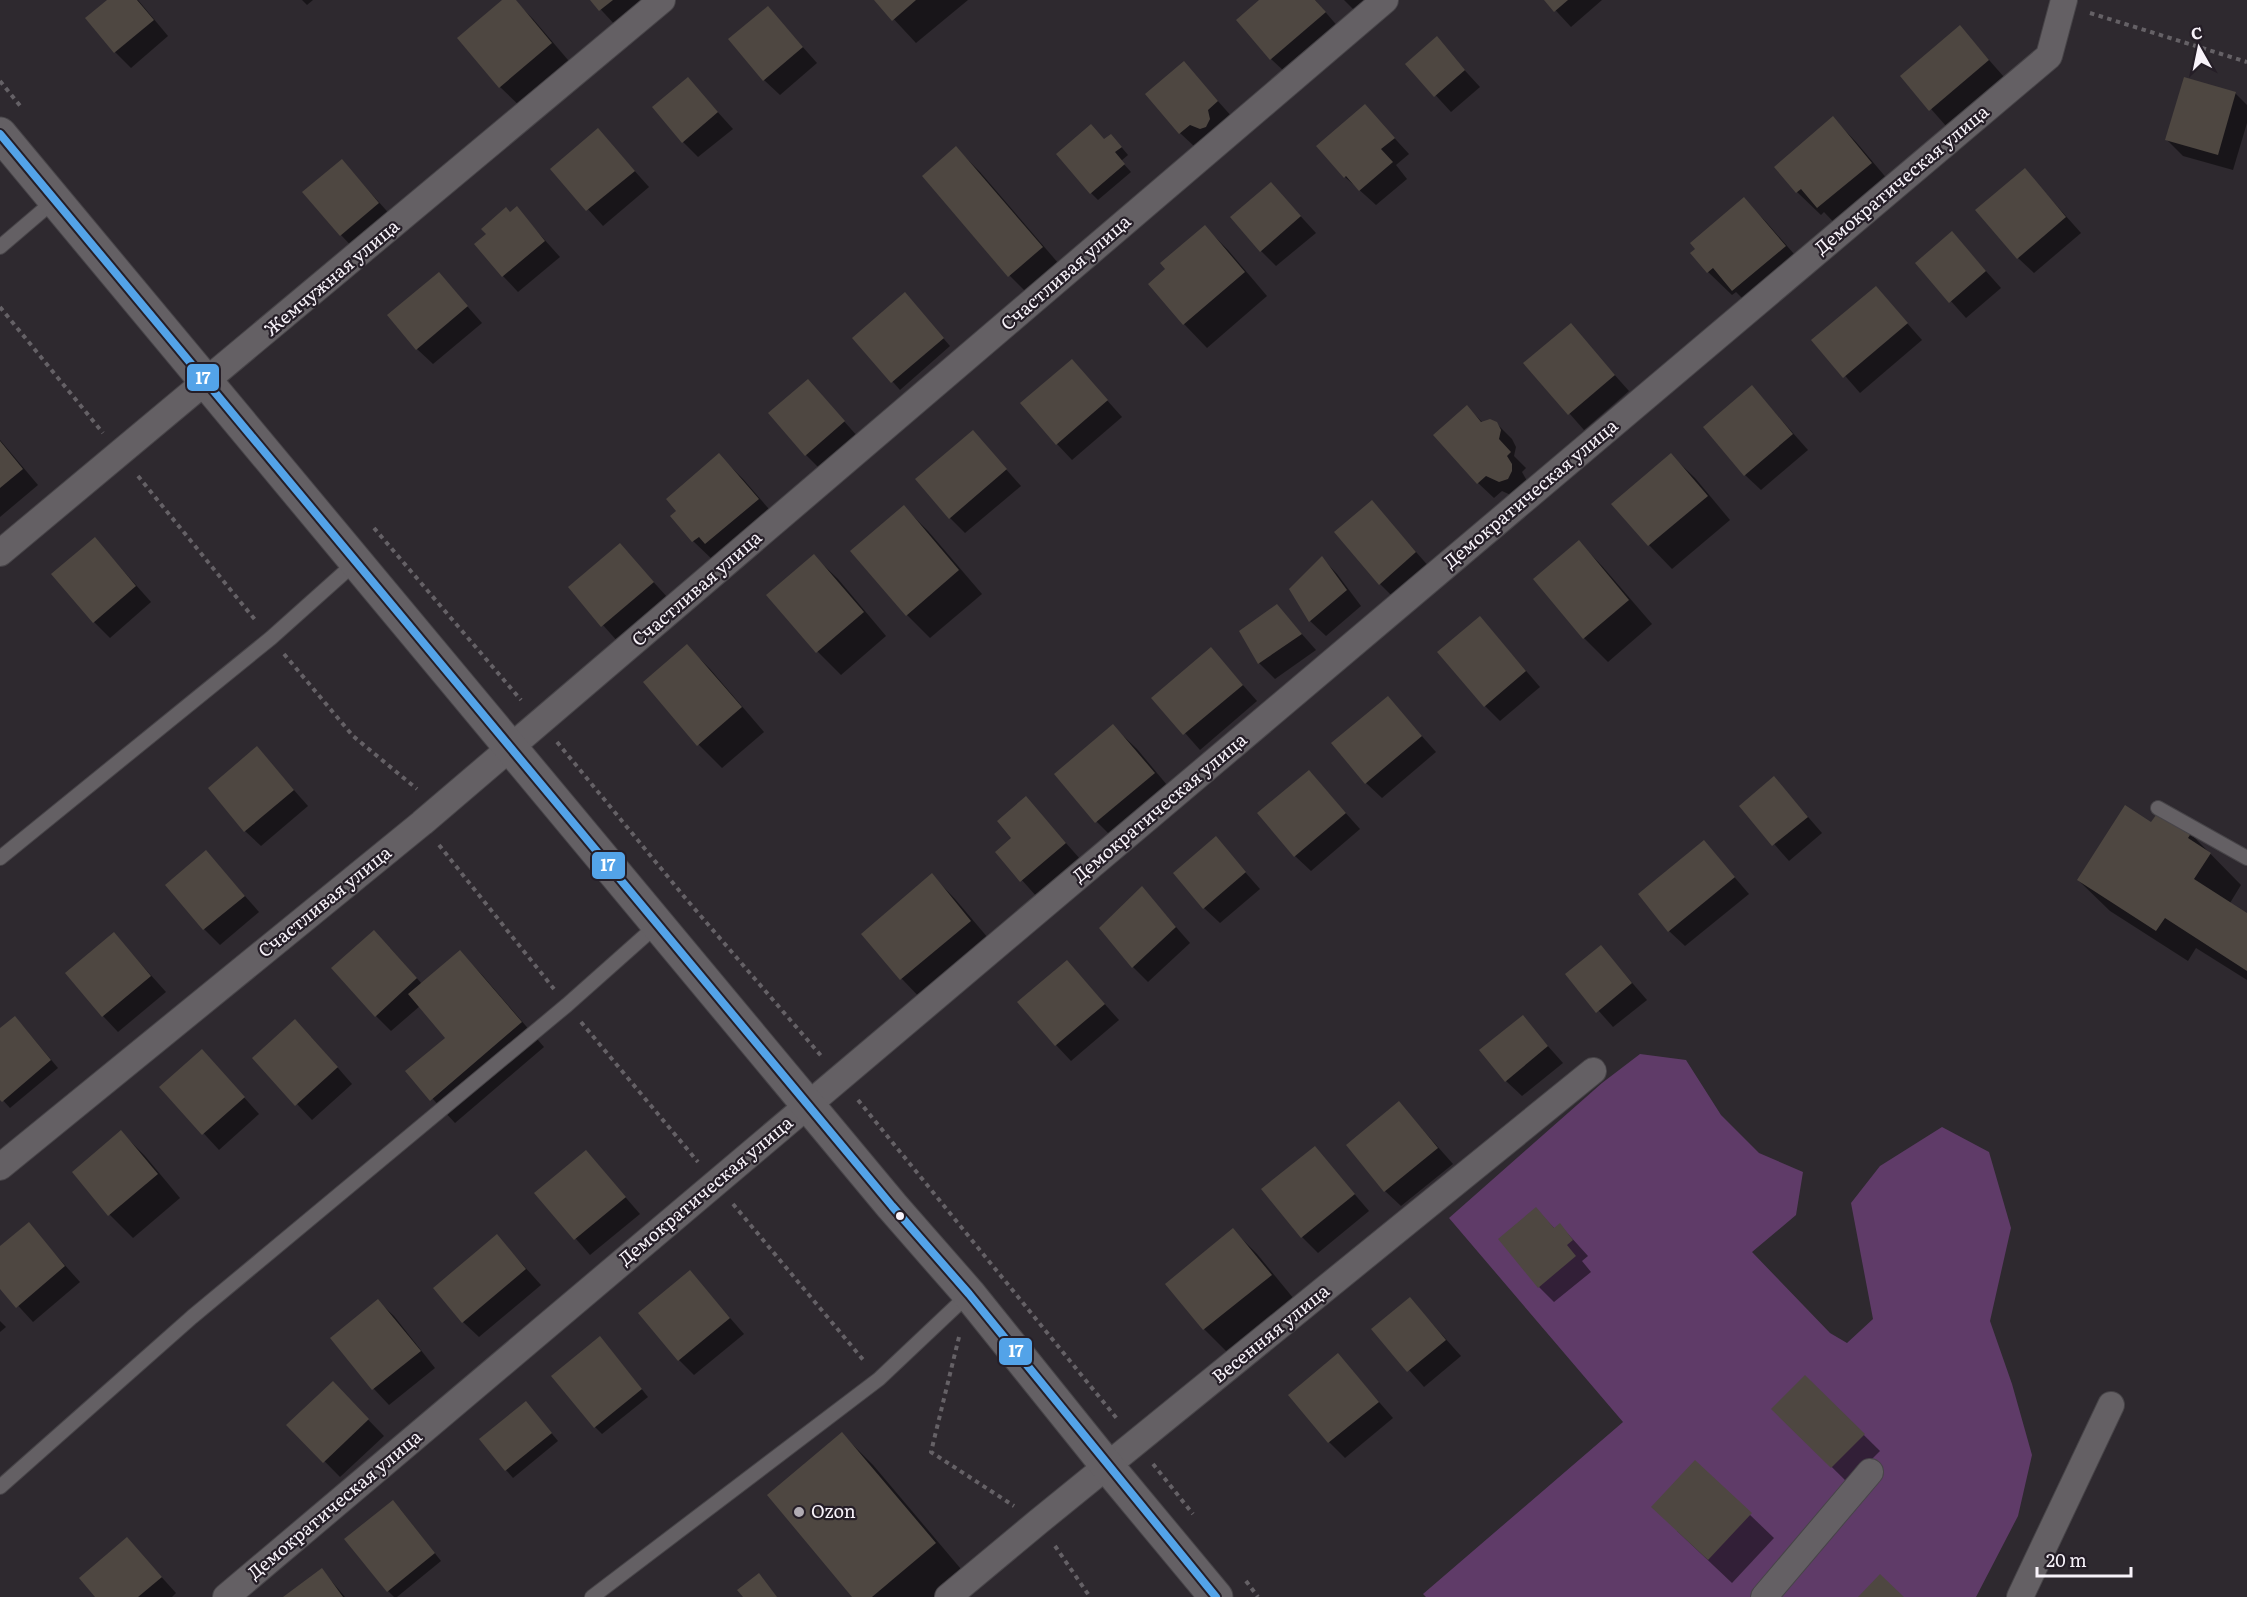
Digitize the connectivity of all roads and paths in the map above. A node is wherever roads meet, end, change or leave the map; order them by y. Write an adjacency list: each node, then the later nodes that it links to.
1 (662, 0): 10 (street, Жемчужная улица)
2 (1385, 0): 14 (street, Счастливая улица)
3 (2060, 1): 4 (path); 21 (street, Демократическая улица)
4 (2247, 63)
5 (0, 81): 6 (path)
6 (22, 108)
7 (0, 134): 8 (street)
8 (55, 200): 9 (lane); 10 (street)
9 (0, 247)
10 (207, 382): 12 (street, Жемчужная улица); 13 (street)
11 (369, 522): 14 (path)
12 (0, 553)
13 (356, 562): 15 (street); 17 (lane)
14 (541, 723): 15 (street, Счастливая улица); 21 (path)
15 (511, 748): 19 (street); 23 (street, Счастливая улица)
16 (2158, 808): 18 (lane)
17 (0, 858)
18 (2247, 858)
19 (657, 925): 22 (street); 29 (lane)
20 (1593, 1071): 26 (street, Весенняя улица)
21 (840, 1078): 22 (street, Демократическая улица); 26 (path)
22 (808, 1106): 24 (street); 33 (street, Демократическая улица)
23 (0, 1167)
24 (969, 1293): 27 (street); 31 (path); 34 (lane)
25 (2111, 1404): 40 (street)
26 (1137, 1443): 27 (street, Весенняя улица); 30 (path)
27 (1108, 1467): 31 (street, Весенняя улица); 37 (street)
28 (1870, 1472): 39 (street)
29 (0, 1487)
30 (1194, 1515)
31 (1038, 1522): 35 (street, Весенняя улица); 36 (path)
32 (1244, 1579): 38 (path)
33 (226, 1597)
34 (592, 1597)
35 (948, 1597)
36 (1090, 1597)
37 (1216, 1597)
38 (1258, 1597)
39 (1764, 1597)
40 (2019, 1597)

